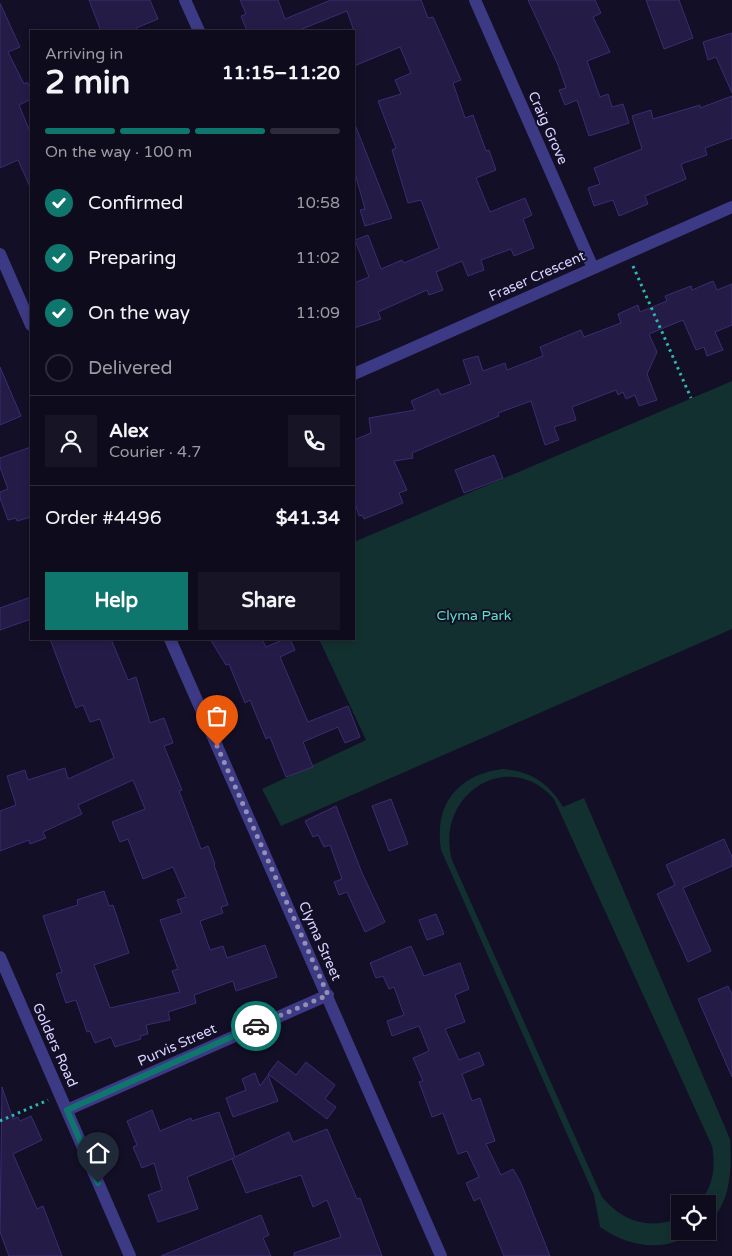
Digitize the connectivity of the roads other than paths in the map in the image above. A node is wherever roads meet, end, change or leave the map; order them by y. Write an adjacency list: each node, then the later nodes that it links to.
1 (185, 0): 3 (street)
2 (475, 0): 6 (street, Craig Grove)
3 (199, 30)
4 (732, 207): 6 (street, Fraser Crescent)
5 (0, 254): 7 (street)
6 (593, 268): 8 (street, Fraser Crescent)
7 (30, 323)
8 (355, 374)
9 (170, 640): 11 (street, Clyma Street)
10 (0, 957): 12 (street, Golders Road)
11 (328, 995): 12 (street, Purvis Street); 14 (street, Clyma Street)
12 (67, 1110): 13 (street, Golders Road)
13 (130, 1256)
14 (441, 1256)

